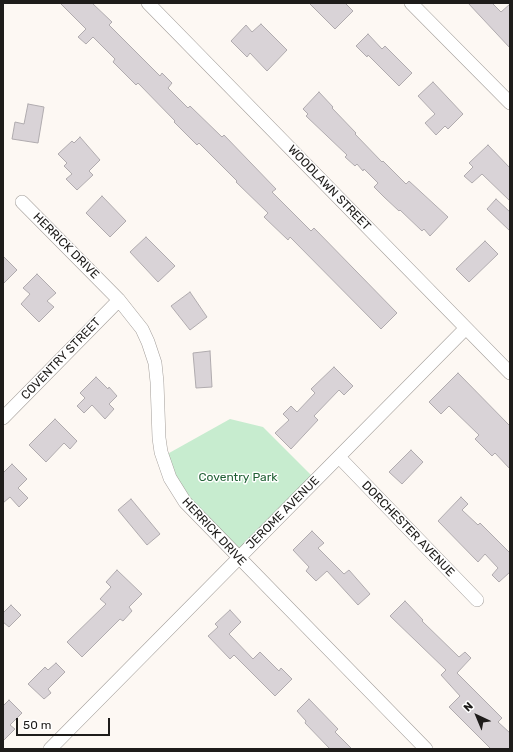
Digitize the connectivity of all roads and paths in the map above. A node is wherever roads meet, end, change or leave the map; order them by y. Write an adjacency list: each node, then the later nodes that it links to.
1 (148, 3): 6 (street, WOODLAWN STREET)
2 (411, 3): 3 (street)
3 (510, 103)
4 (22, 202): 5 (street, HERRICK DRIVE)
5 (119, 300): 8 (street, COVENTRY STREET); 10 (street, HERRICK DRIVE)
6 (466, 328): 7 (street, WOODLAWN STREET); 9 (street, JEROME AVENUE)
7 (510, 373)
8 (3, 418)
9 (339, 458): 10 (street, JEROME AVENUE); 11 (street, DORCHESTER AVENUE)
10 (239, 558): 12 (street, JEROME AVENUE); 13 (street, HERRICK DRIVE)
11 (477, 600)
12 (50, 749)
13 (426, 749)

